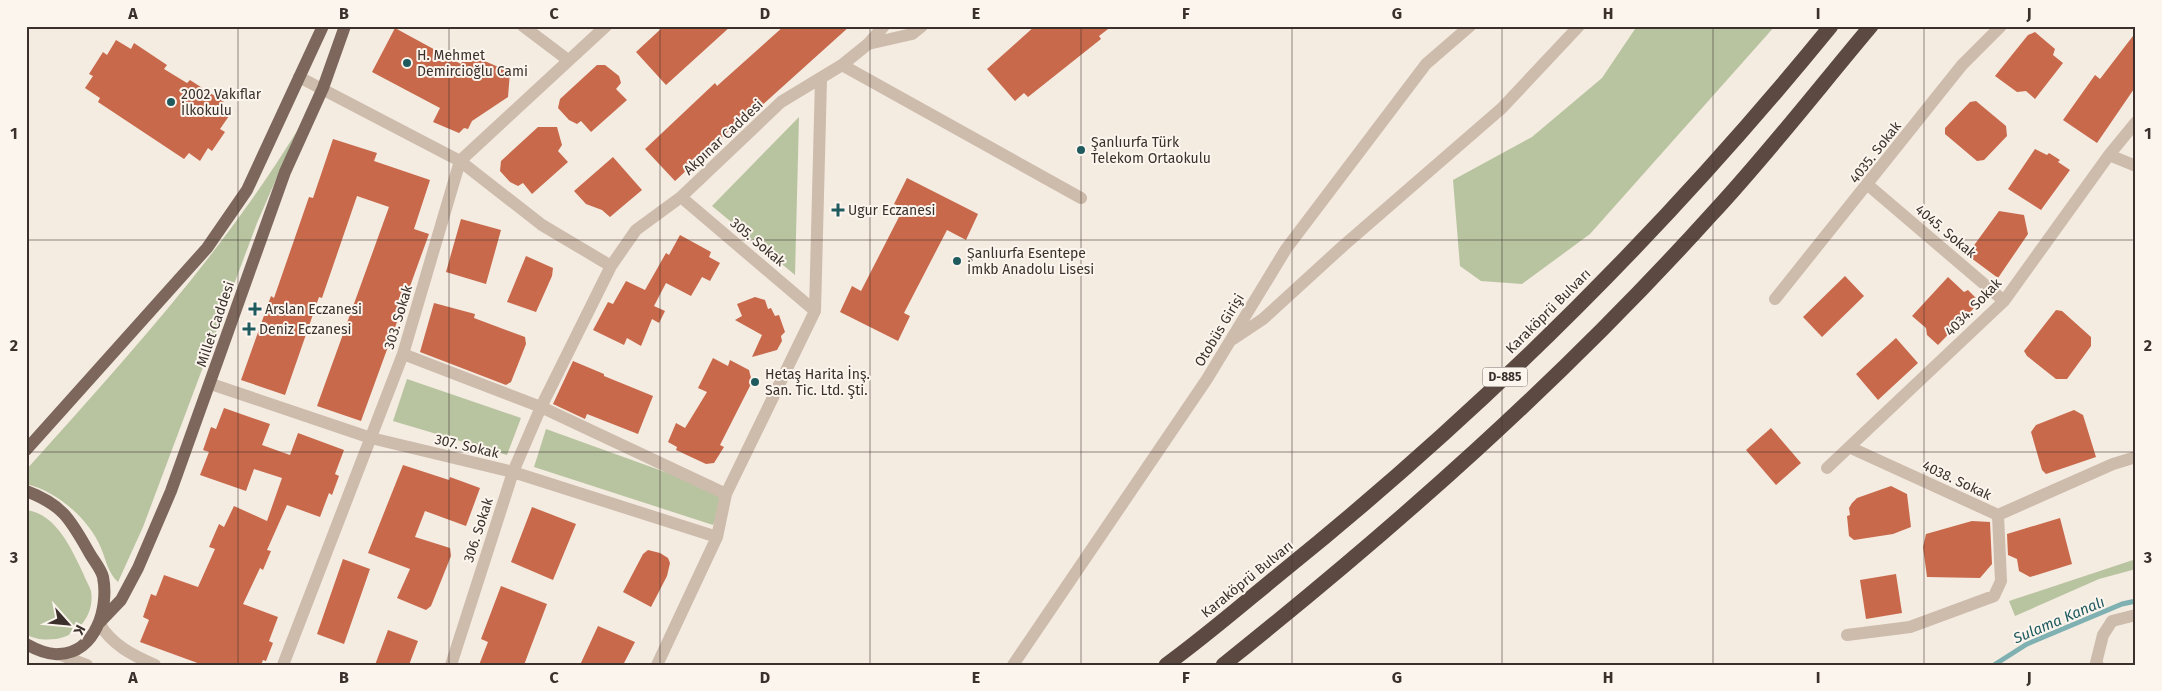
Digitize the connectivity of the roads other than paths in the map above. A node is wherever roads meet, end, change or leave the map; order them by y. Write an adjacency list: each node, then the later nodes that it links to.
1 (323, 26): 19 (main road)
2 (345, 26): 21 (main road, Millet Caddesi)
3 (522, 26): 16 (street)
4 (606, 26): 16 (street)
5 (884, 26): 14 (street, Akpınar Caddesi)
6 (922, 26): 14 (street, Akpınar Caddesi)
7 (1470, 26): 33 (street, Otobüs Girişi)
8 (1579, 26): 33 (street)
9 (1826, 26): 15 (highway, D-885)
10 (1831, 26): 15 (highway, Karaköprü Bulvarı)
11 (1871, 26): 18 (highway)
12 (1880, 26): 18 (highway, D-885)
13 (2001, 26): 26 (street, 4035. Sokak)
14 (868, 44): 17 (street, Akpınar Caddesi)
15 (1809, 53): 59 (highway, Karaköprü Bulvarı / D-885)
16 (568, 60): 24 (street)
17 (842, 65): 20 (street, Akpınar Caddesi); 28 (street)
18 (1830, 75): 60 (highway, D-885)
19 (299, 77): 21 (street); 39 (main road)
20 (821, 79): 27 (street, Akpınar Caddesi); 32 (street)
21 (323, 88): 24 (street); 35 (main road, Millet Caddesi)
22 (2136, 122): 23 (street, 4034. Sokak)
23 (2109, 155): 25 (street); 31 (street, 4034. Sokak)
24 (460, 161): 29 (street); 34 (street, 303. Sokak)
25 (2136, 166)
26 (1868, 185): 30 (street, 4035. Sokak); 31 (street, 4045. Sokak)
27 (681, 196): 29 (street, Akpınar Caddesi); 32 (street, 305. Sokak)
28 (1081, 198)
29 (611, 266): 36 (street, 306. Sokak)
30 (1775, 299)
31 (2004, 300): 38 (street, 4034. Sokak)
32 (815, 311): 44 (street)
33 (1228, 342): 58 (street, Otobüs Girişi)
34 (403, 354): 36 (street); 37 (street, 303. Sokak)
35 (210, 384): 37 (street, 307. Sokak); 48 (main road, Millet Caddesi)
36 (541, 407): 42 (street, 306. Sokak); 44 (street)
37 (371, 438): 42 (street, 307. Sokak); 55 (street, 303. Sokak)
38 (1849, 447): 41 (street, 4034. Sokak); 45 (street, 4038. Sokak)
39 (26, 450)
40 (2136, 457): 45 (street, 4038. Sokak)
41 (1827, 468)
42 (513, 472): 46 (street, 307. Sokak); 56 (street, 306. Sokak)
43 (26, 491): 48 (main road)
44 (726, 494): 46 (street)
45 (1998, 515): 49 (street)
46 (717, 537): 57 (street)
47 (2136, 615): 52 (street)
48 (99, 624): 51 (main road, Millet Caddesi); 54 (street)
49 (1846, 635)
50 (26, 644): 51 (main road)
51 (58, 654): 53 (street)
52 (2097, 664)
53 (87, 665)
54 (155, 665)
55 (283, 665)
56 (451, 665)
57 (657, 665)
58 (1013, 665)
59 (1166, 665)
60 (1223, 665)

